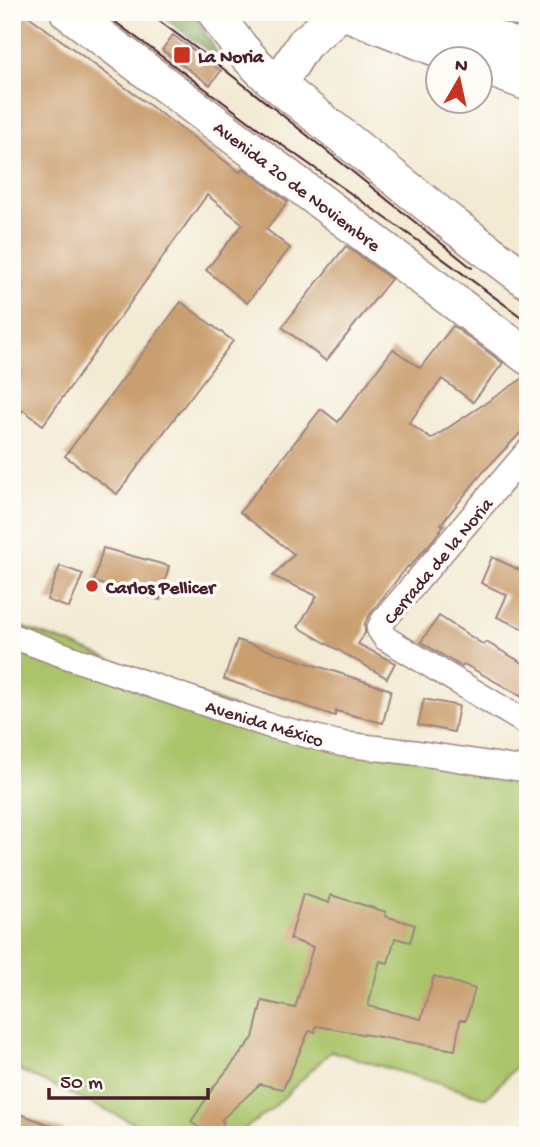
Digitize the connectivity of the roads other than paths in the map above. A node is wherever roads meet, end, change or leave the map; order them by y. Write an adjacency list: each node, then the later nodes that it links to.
1 (68, 12): 11 (main road, Avenida 20 de Noviembre)
2 (215, 12): 9 (main road)
3 (342, 12): 5 (main road); 9 (main road)
4 (425, 12): 6 (main road)
5 (430, 46)
6 (528, 51)
7 (494, 70): 8 (main road)
8 (528, 83)
9 (278, 85): 10 (main road)
10 (528, 281)
11 (528, 357)
12 (528, 451): 14 (street, Cerrada de la Noria)
13 (12, 636): 15 (street, Avenida México)
14 (528, 724)
15 (528, 769)

